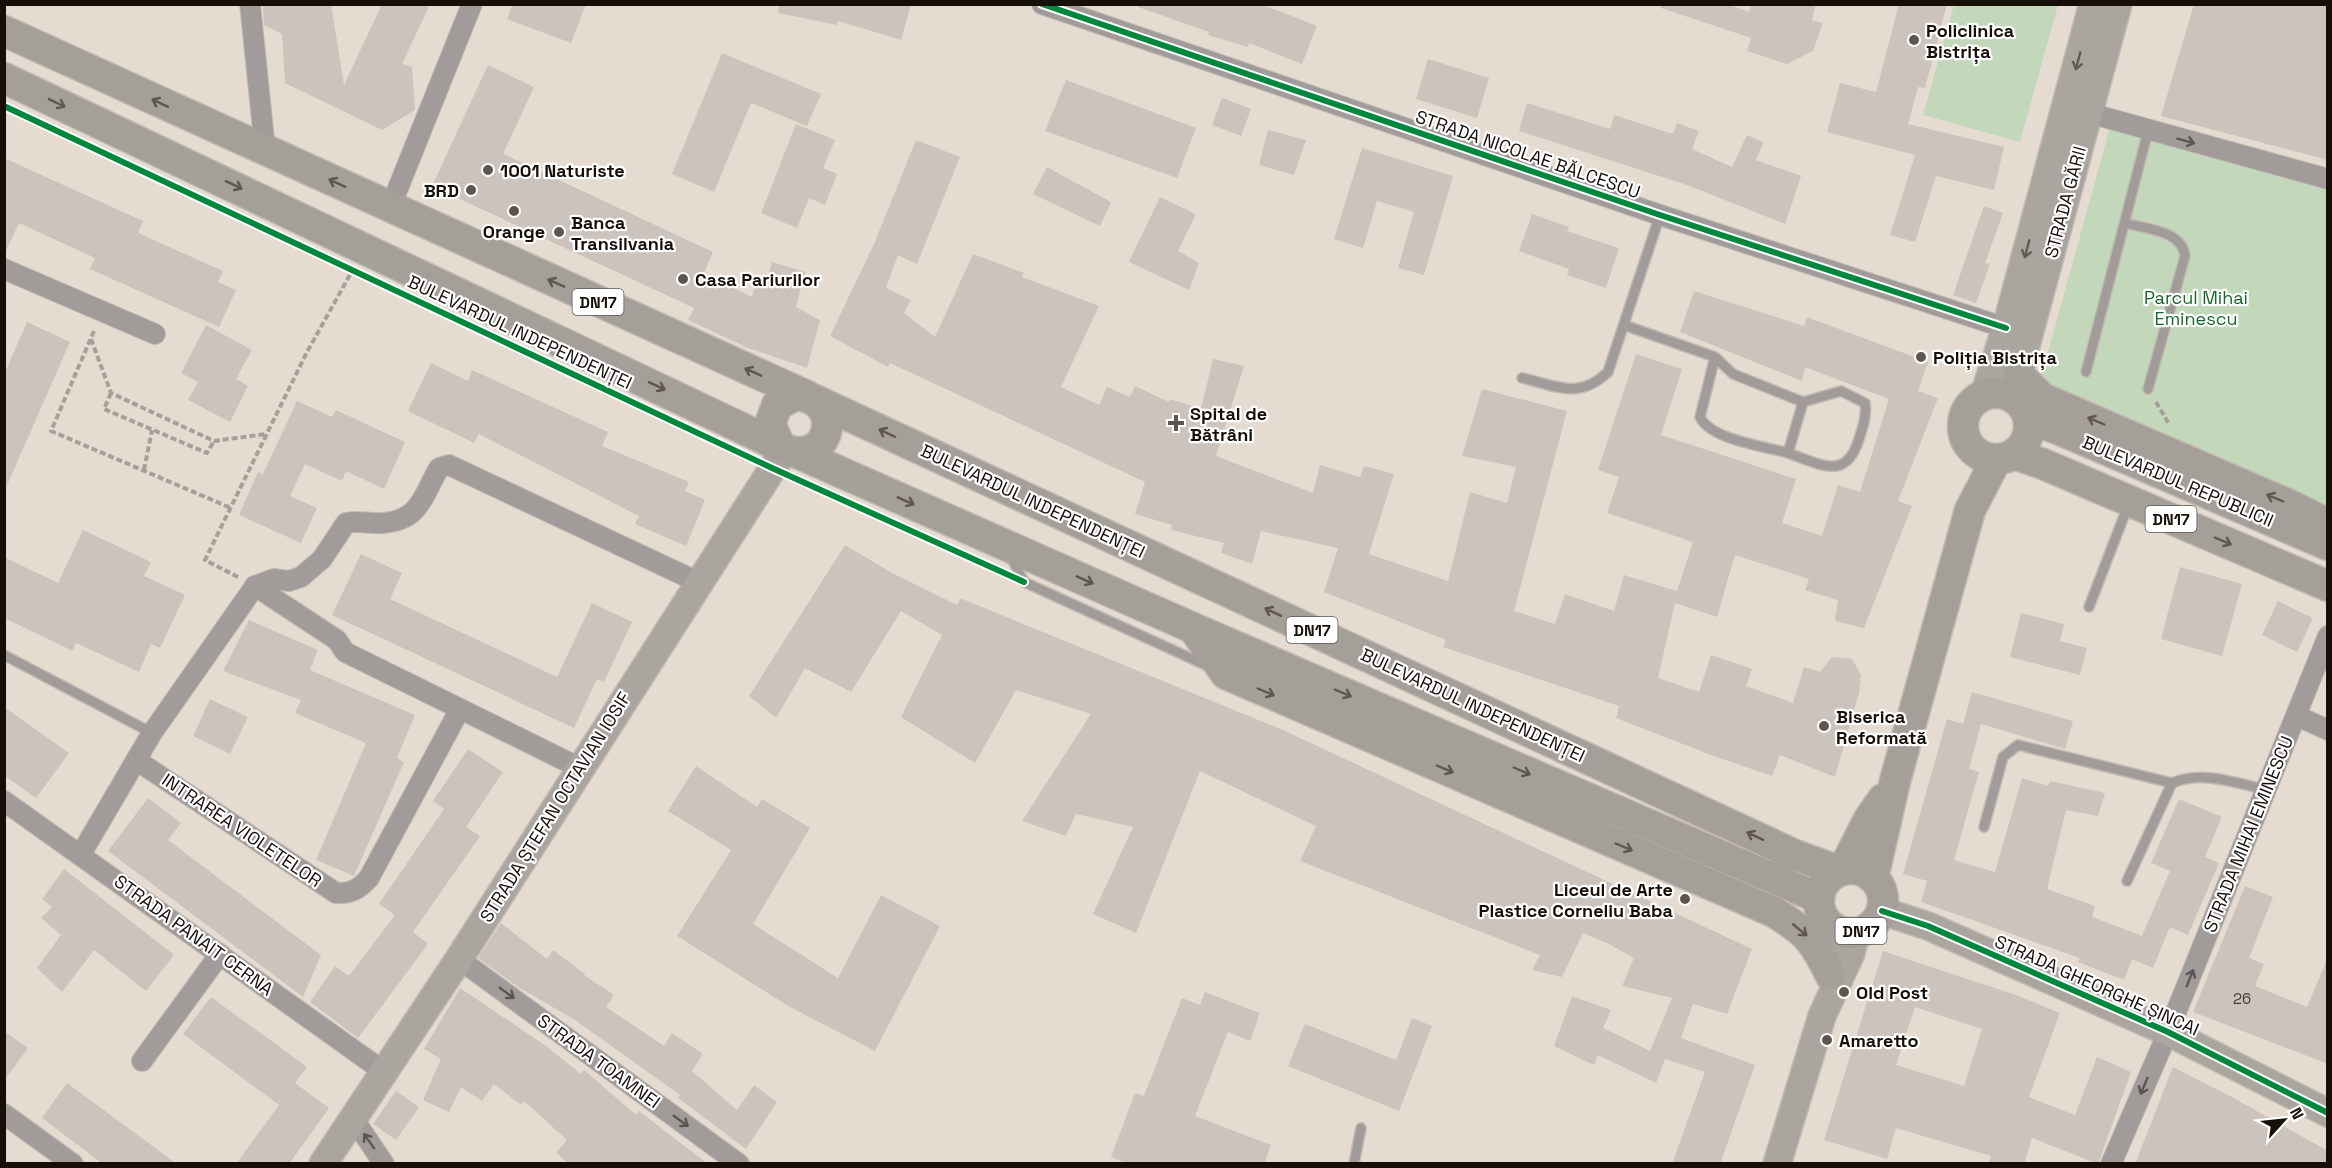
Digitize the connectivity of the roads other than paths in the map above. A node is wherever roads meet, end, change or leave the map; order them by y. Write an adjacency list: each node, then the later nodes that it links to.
1 (250, 4): 10 (street)
2 (472, 4): 12 (street)
3 (1042, 4): 13 (street, STRADA NICOLAE BĂLCESCU)
4 (2093, 4): 17 (street, STRADA GĂRII, one-way to 17)
5 (2118, 4): 8 (street, STRADA GĂRII)
6 (4, 31): 10 (main road, BULEVARDUL INDEPENDENȚEI / DN17, one-way to 6)
7 (4, 78): 27 (main road, BULEVARDUL INDEPENDENȚEI / DN17, one-way to 27)
8 (2089, 113): 9 (street); 25 (street, STRADA GĂRII)
9 (2148, 131): 11 (street, one-way to 11); 14 (lane)
10 (265, 149): 12 (main road, BULEVARDUL INDEPENDENȚEI / DN17, one-way to 10)
11 (2328, 179)
12 (390, 208): 24 (main road, BULEVARDUL INDEPENDENȚEI / DN17, one-way to 12)
13 (1660, 214): 16 (lane); 17 (street, STRADA NICOLAE BĂLCESCU)
14 (2125, 223): 20 (lane); 22 (lane)
15 (7, 277): 18 (street)
16 (1624, 326): 19 (lane); 21 (lane)
17 (2006, 328): 23 (street, STRADA GĂRII)
18 (155, 334)
19 (1715, 357): 26 (lane); 28 (lane)
20 (2086, 372)
21 (1522, 378)
22 (2148, 389)
23 (1984, 395): 25 (main road); 29 (main road)
24 (811, 398): 27 (main road); 27 (main road); 55 (main road, BULEVARDUL INDEPENDENȚEI / DN17, one-way to 24)
25 (2022, 398): 29 (main road); 31 (main road, one-way to 25); 33 (main road, BULEVARDUL REPUBLICII / DN17)
26 (1803, 402): 28 (lane); 28 (lane)
27 (786, 448): 32 (main road, BULEVARDUL INDEPENDENȚEI / DN17, one-way to 32); 34 (street, STRADA ȘTEFAN OCTAVIAN IOSIF)
28 (1788, 453)
29 (1996, 456): 30 (main road, BULEVARDUL REPUBLICII / DN17); 48 (main road, DN17)
30 (2130, 501): 36 (main road, BULEVARDUL REPUBLICII / DN17, one-way to 36); 37 (lane)
31 (2328, 524)
32 (1004, 544): 38 (main road, BULEVARDUL INDEPENDENȚEI / DN17, one-way to 38); 41 (lane)
33 (2328, 545)
34 (698, 582): 35 (street); 47 (street, STRADA ȘTEFAN OCTAVIAN IOSIF)
35 (255, 586): 42 (street); 45 (street)
36 (2328, 586)
37 (2089, 607)
38 (1193, 628): 41 (main road); 59 (main road, BULEVARDUL INDEPENDENȚEI / DN17, one-way to 59)
39 (2328, 636): 43 (street, STRADA MIHAI EMINESCU)
40 (4, 655): 45 (lane)
41 (1226, 674): 64 (main road, one-way to 64)
42 (460, 709): 46 (street, INTRAREA VIOLETELOR); 47 (street)
43 (2297, 716): 44 (street); 50 (street, STRADA MIHAI EMINESCU)
44 (2328, 730)
45 (152, 733): 46 (street)
46 (136, 760): 54 (street)
47 (580, 768): 63 (street, STRADA ȘTEFAN OCTAVIAN IOSIF)
48 (1895, 781): 52 (main road, DN17); 57 (main road, DN17)
49 (2172, 783): 50 (lane); 53 (lane); 58 (lane)
50 (2267, 790): 65 (street, STRADA MIHAI EMINESCU, one-way to 50)
51 (4, 801): 54 (street, STRADA PANAIT CERNA)
52 (1869, 819): 55 (main road); 56 (main road, DN17)
53 (1984, 827)
54 (81, 854): 62 (street, STRADA PANAIT CERNA)
55 (1809, 858): 56 (main road, BULEVARDUL INDEPENDENȚEI / DN17)
56 (1841, 871): 57 (main road, BULEVARDUL INDEPENDENȚEI / DN17); 59 (main road, DN17)
57 (1873, 878): 60 (main road, DN17)
58 (2127, 881)
59 (1819, 898): 61 (main road, DN17)
60 (1882, 911): 61 (main road, DN17); 65 (street, STRADA GHEORGHE ȘINCAI)
61 (1845, 931): 64 (street)
62 (220, 954): 66 (street); 67 (street, STRADA PANAIT CERNA)
63 (459, 959): 67 (street, STRADA ȘTEFAN OCTAVIAN IOSIF); 75 (street, STRADA TOAMNEI, one-way to 75)
64 (1829, 987): 77 (street)
65 (2168, 1032): 68 (street, STRADA GHEORGHE ȘINCAI); 78 (street, STRADA MIHAI EMINESCU, one-way to 78)
66 (142, 1061)
67 (383, 1071): 70 (street, STRADA ȘTEFAN OCTAVIAN IOSIF)
68 (2328, 1113)
69 (4, 1114): 72 (street)
70 (353, 1118): 73 (street, STRADA ȘTEFAN OCTAVIAN IOSIF); 74 (street, one-way to 70)
71 (1361, 1128): 76 (lane)
72 (73, 1164)
73 (323, 1164)
74 (384, 1164)
75 (739, 1164)
76 (1353, 1164)
77 (1777, 1164)
78 (2111, 1164)

